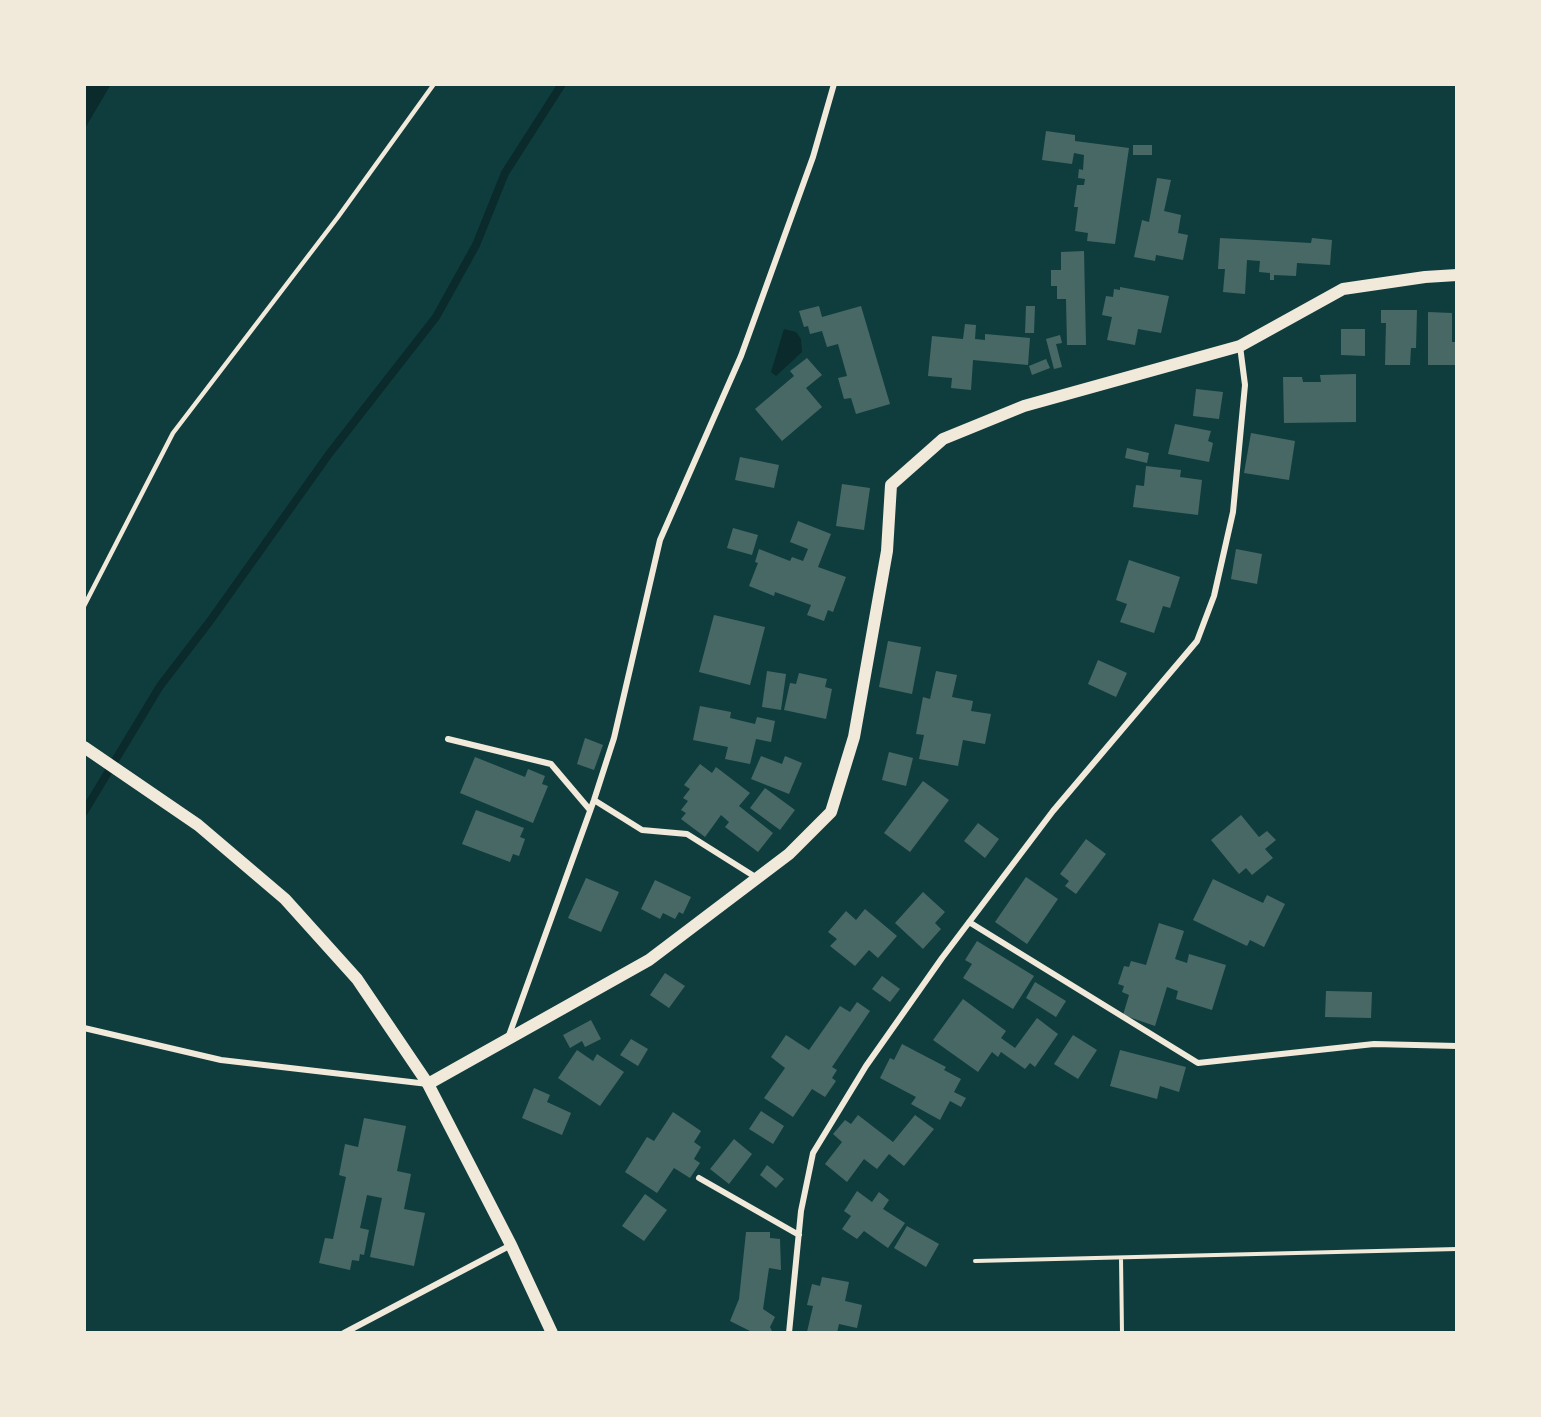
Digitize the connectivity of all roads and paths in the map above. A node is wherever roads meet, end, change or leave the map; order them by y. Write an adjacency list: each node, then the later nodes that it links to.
1 (434, 84): 5 (lane)
2 (834, 84): 8 (street)
3 (1457, 275): 4 (main road)
4 (1240, 346): 10 (main road); 11 (street)
5 (84, 606)
6 (448, 739): 9 (street)
7 (84, 747): 15 (main road)
8 (594, 800): 9 (street); 10 (street)
9 (590, 810): 13 (street)
10 (757, 878): 13 (main road)
11 (969, 922): 14 (street); 17 (street)
12 (84, 1028): 15 (street)
13 (507, 1040): 15 (main road)
14 (1457, 1046)
15 (428, 1084): 18 (main road)
16 (699, 1178): 17 (street)
17 (799, 1235): 24 (street)
18 (511, 1245): 22 (street); 23 (main road)
19 (1457, 1249): 20 (path)
20 (1121, 1258): 21 (path); 25 (path)
21 (975, 1262)
22 (344, 1333)
23 (552, 1333)
24 (789, 1333)
25 (1122, 1333)

